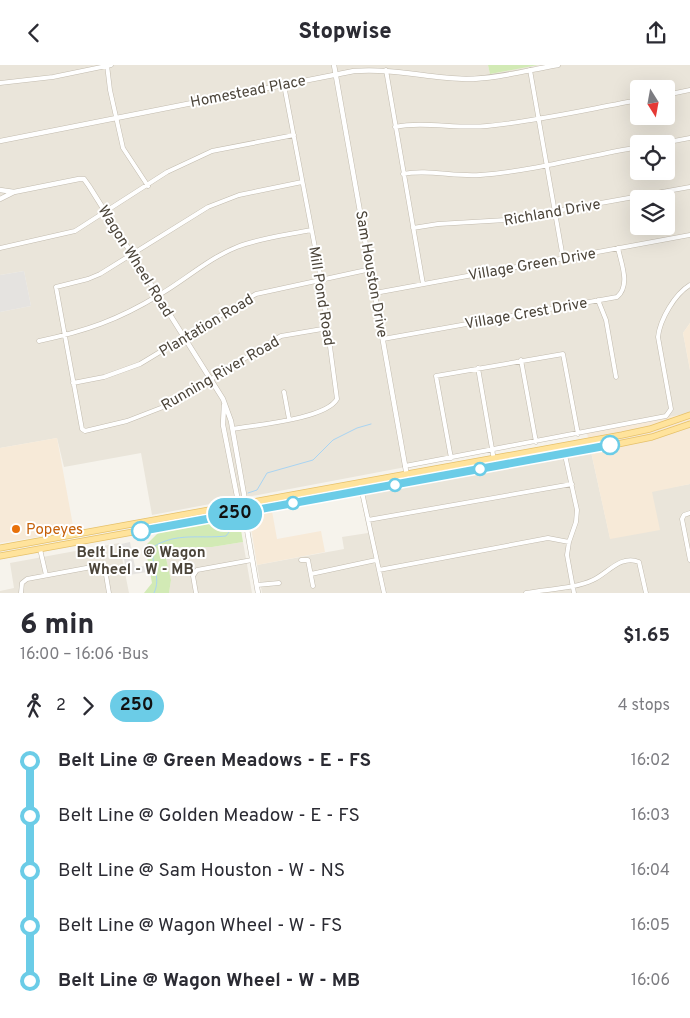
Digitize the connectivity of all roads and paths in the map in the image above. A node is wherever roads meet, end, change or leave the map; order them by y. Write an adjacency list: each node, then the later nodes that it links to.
1 (108, 65): 7 (street); 12 (street)
2 (334, 65): 6 (street, Sam Houston Drive)
3 (558, 65): 5 (street, Homestead Place)
4 (386, 70): 5 (street, Homestead Place); 6 (street, Homestead Place); 14 (street)
5 (530, 70): 13 (street)
6 (336, 74): 8 (street, Homestead Place); 37 (street, Sam Houston Drive)
7 (0, 83)
8 (284, 85): 12 (street, Homestead Place); 15 (street, Mill Pond Road)
9 (690, 91): 10 (street)
10 (675, 94)
11 (630, 102): 13 (street)
12 (115, 118): 17 (street, Homestead Place); 23 (street)
13 (538, 118): 14 (street); 20 (street)
14 (395, 127): 21 (street)
15 (294, 135): 22 (street, Mill Pond Road); 23 (street)
16 (690, 138): 18 (street)
17 (0, 141)
18 (675, 141)
19 (630, 149): 20 (street)
20 (546, 164): 21 (street); 28 (street)
21 (403, 174): 30 (street)
22 (302, 182): 31 (street, Mill Pond Road); 35 (street)
23 (148, 185): 29 (street)
24 (690, 187): 28 (street, Richland Drive)
25 (0, 190): 26 (street, Wagon Wheel Road)
26 (14, 192): 27 (street, Wagon Wheel Road); 29 (street, Wagon Wheel Road)
27 (0, 199)
28 (555, 211): 30 (street, Richland Drive); 36 (street)
29 (106, 213): 33 (street); 35 (street, Wagon Wheel Road)
30 (413, 228): 39 (street)
31 (311, 230): 38 (street, Mill Pond Road); 42 (street)
32 (690, 235): 34 (street, Village Green Drive)
33 (0, 248)
34 (618, 248): 36 (street, Village Green Drive); 43 (street, Village Crest Drive)
35 (133, 255): 42 (street, Wagon Wheel Road); 45 (street)
36 (564, 258): 39 (street, Village Green Drive)
37 (371, 269): 38 (street, Plantation Road); 41 (street, Sam Houston Drive)
38 (320, 279): 44 (street, Mill Pond Road); 46 (street, Plantation Road)
39 (423, 284): 41 (street, Village Green Drive)
40 (690, 285): 59 (street)
41 (375, 293): 47 (street, Sam Houston Drive)
42 (159, 296): 45 (street); 46 (street, Wagon Wheel Road)
43 (598, 300): 47 (street, Village Crest Drive); 51 (street)
44 (328, 328): 52 (street, Running River Road); 57 (street, Mill Pond Road)
45 (65, 335): 48 (street); 53 (street)
46 (185, 338): 52 (street, Wagon Wheel Road); 53 (street, Plantation Road)
47 (383, 339): 71 (street, Sam Houston Drive)
48 (40, 341)
49 (521, 361): 50 (street); 62 (street); 64 (street)
50 (478, 368): 67 (street); 69 (street)
51 (616, 377)
52 (212, 379): 53 (street, Running River Road); 55 (street, Wagon Wheel Road)
53 (73, 383)
54 (284, 392): 57 (street)
55 (224, 404): 60 (street, Wagon Wheel Road); 61 (street, Wagon Wheel Road)
56 (690, 415): 63 (main road)
57 (289, 419): 60 (street, Mill Pond Road)
58 (690, 424): 65 (main road)
59 (621, 426): 62 (street); 63 (street)
60 (233, 429): 61 (street); 74 (street, Wagon Wheel Road)
61 (224, 431): 75 (street, Wagon Wheel Road)
62 (578, 434): 64 (street)
63 (622, 435): 65 (street); 66 (main road)
64 (536, 442): 67 (street)
65 (624, 443): 68 (main road)
66 (563, 445): 68 (street); 70 (main road)
67 (492, 450): 69 (street); 70 (street)
68 (565, 453): 72 (main road); 78 (street)
69 (451, 458): 71 (street)
70 (494, 459): 72 (street); 73 (main road)
71 (406, 466): 73 (street, Sam Houston Drive)
72 (495, 466): 76 (main road)
73 (407, 475): 76 (street, Sam Houston Drive); 77 (main road)
74 (242, 479): 75 (street); 82 (street, Wagon Wheel Road)
75 (234, 481): 83 (street, Wagon Wheel Road)
76 (408, 482): 79 (main road)
77 (360, 483): 79 (street); 80 (main road)
78 (572, 484): 86 (street); 92 (street)
79 (362, 491): 81 (main road); 86 (street)
80 (299, 494): 81 (main road); 82 (main road)
81 (301, 502): 84 (main road)
82 (246, 504): 83 (main road); 84 (street, Wagon Wheel Road)
83 (238, 505): 84 (street); 87 (main road)
84 (244, 512): 89 (main road); 96 (street, Wagon Wheel Road)
85 (690, 513): 99 (street)
86 (368, 520): 98 (street)
87 (122, 526): 88 (main road); 89 (main road)
88 (90, 532): 90 (main road); 91 (main road)
89 (124, 534): 90 (main road)
90 (92, 540): 94 (main road)
91 (39, 541): 93 (main road); 94 (main road)
92 (569, 542): 102 (street); 107 (street)
93 (0, 548)
94 (40, 549): 95 (main road); 104 (street)
95 (0, 556)
96 (252, 560): 106 (street, Wagon Wheel Road); 111 (street)
97 (301, 560): 103 (street)
98 (376, 560): 102 (street); 103 (street)
99 (690, 560)
100 (113, 567): 101 (street)
101 (105, 569): 104 (street); 110 (street)
102 (378, 570): 113 (street)
103 (312, 574): 108 (street)
104 (46, 575): 109 (street)
105 (279, 583): 106 (street)
106 (257, 585): 112 (street, Wagon Wheel Road)
107 (572, 585): 114 (street); 115 (street); 116 (street)
108 (313, 586)
109 (21, 593)
110 (109, 593)
111 (196, 593)
112 (258, 593)
113 (383, 593)
114 (526, 593)
115 (574, 593)
116 (646, 593)

